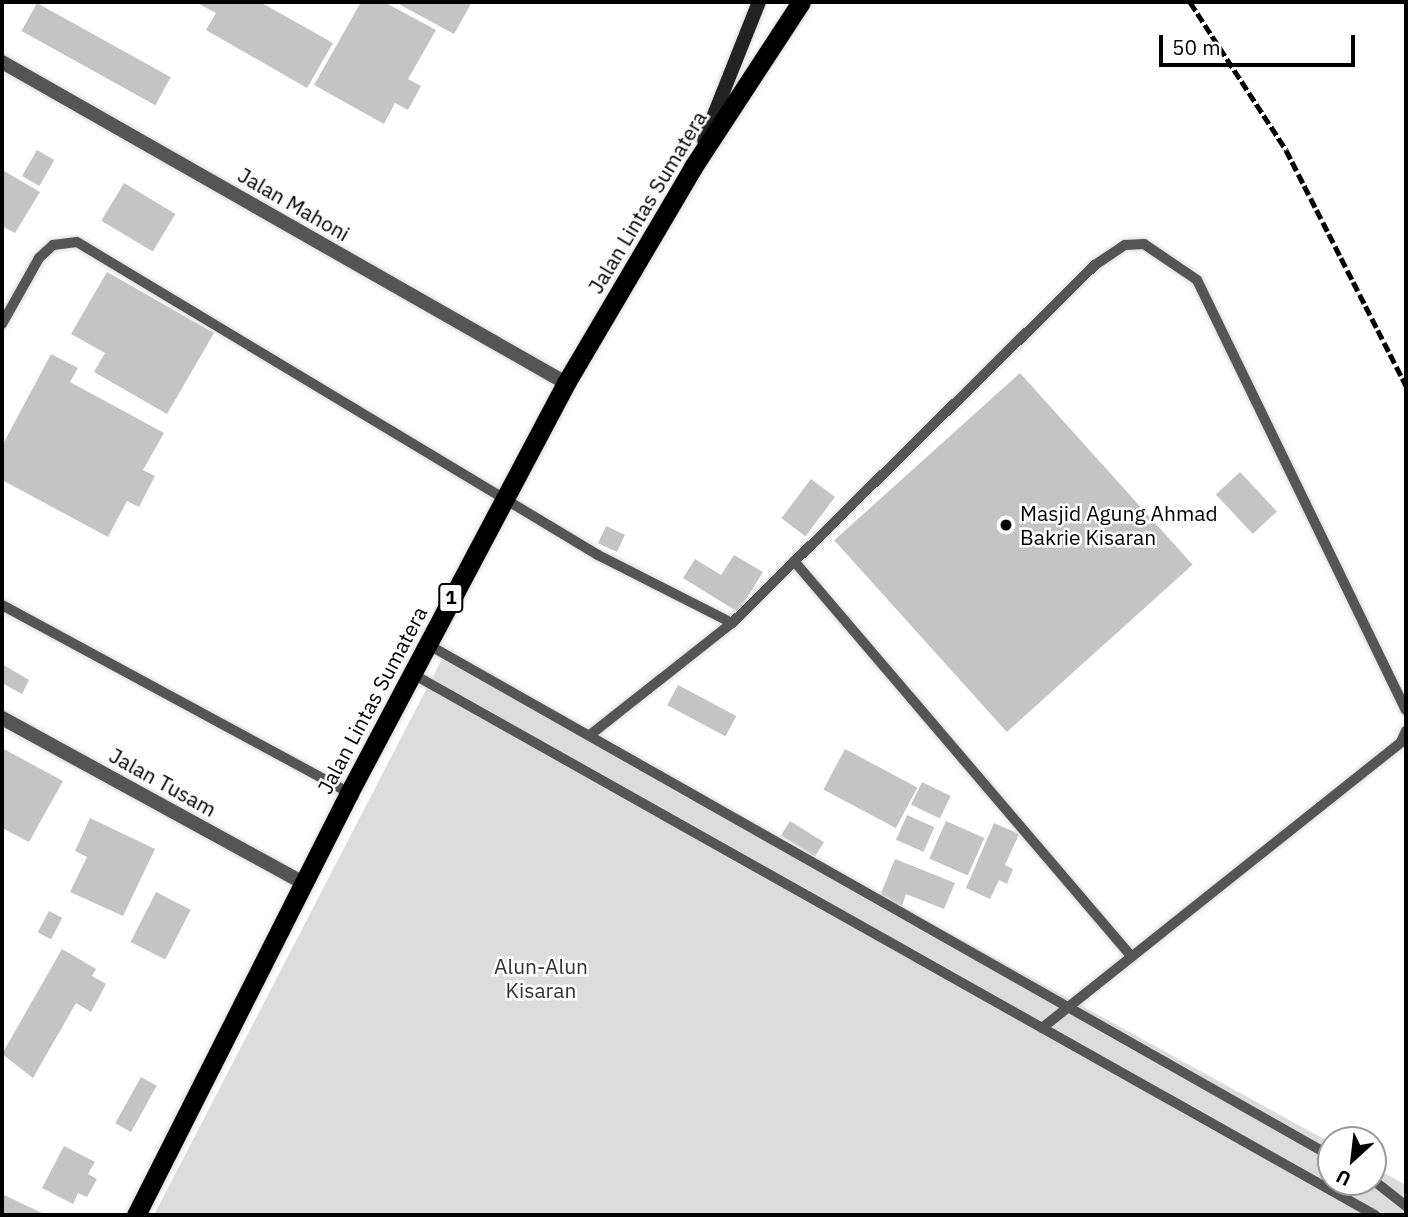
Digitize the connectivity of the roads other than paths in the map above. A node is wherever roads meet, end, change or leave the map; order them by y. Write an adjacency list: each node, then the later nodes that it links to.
1 (759, 2): 4 (main road)
2 (801, 2): 4 (highway, Jalan Lintas Sumatera / 1)
3 (2, 62): 6 (street, Jalan Mahoni)
4 (693, 167): 6 (highway, Jalan Lintas Sumatera / 1)
5 (2, 324): 7 (lane)
6 (566, 383): 7 (highway, Jalan Lintas Sumatera / 1)
7 (504, 499): 10 (lane); 11 (highway, Jalan Lintas Sumatera / 1)
8 (794, 561): 10 (lane); 13 (lane); 19 (lane)
9 (2, 605): 17 (lane)
10 (732, 623): 16 (lane)
11 (427, 643): 12 (highway, Jalan Lintas Sumatera / 1); 16 (lane)
12 (411, 673): 17 (highway, Jalan Lintas Sumatera / 1); 21 (lane)
13 (1406, 710)
14 (2, 718): 18 (street, Jalan Tusam)
15 (1406, 731): 19 (lane)
16 (590, 735): 20 (lane)
17 (349, 793): 18 (highway, Jalan Lintas Sumatera / 1)
18 (304, 883): 25 (highway, Jalan Lintas Sumatera / 1)
19 (1131, 957): 20 (lane)
20 (1070, 1006): 21 (lane); 22 (lane)
21 (1042, 1028): 26 (lane)
22 (1317, 1148)
23 (1387, 1191): 24 (lane)
24 (1406, 1206)
25 (136, 1215)
26 (1375, 1215)

